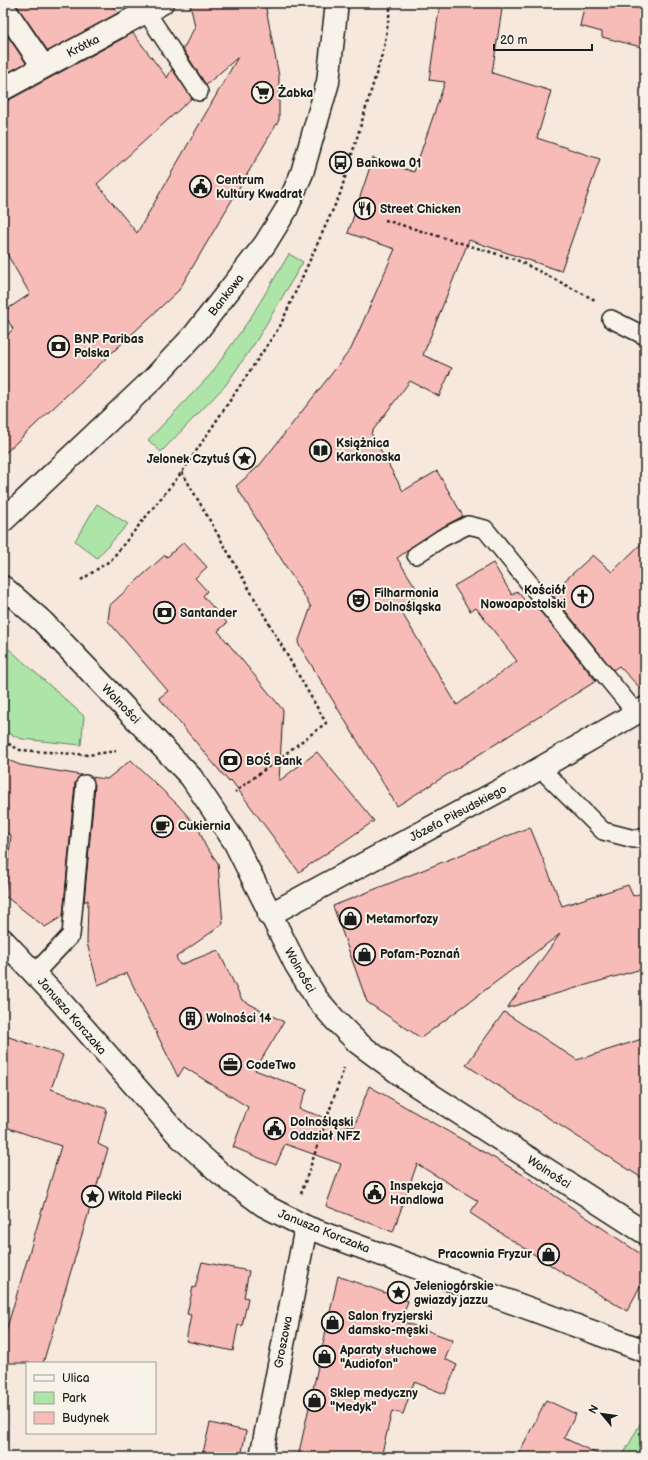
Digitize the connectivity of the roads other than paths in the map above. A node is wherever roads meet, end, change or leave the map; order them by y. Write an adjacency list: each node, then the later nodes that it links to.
1 (337, 3): 9 (street, Bankowa)
2 (3, 7): 4 (street)
3 (155, 8): 4 (street, Krótka); 6 (lane)
4 (43, 66): 5 (street, Krótka)
5 (3, 89)
6 (199, 92)
7 (611, 319): 8 (lane)
8 (645, 336)
9 (3, 521)
10 (416, 555): 12 (lane)
11 (3, 587): 16 (street, Wolności)
12 (640, 710): 13 (street, Józefa Piłsudskiego)
13 (540, 768): 15 (lane); 16 (street, Józefa Piłsudskiego)
14 (85, 784): 18 (lane)
15 (645, 837)
16 (269, 915): 20 (street, Wolności)
17 (3, 940): 18 (street, Janusza Korczaka)
18 (35, 973): 19 (street, Janusza Korczaka)
19 (306, 1226): 21 (street, Janusza Korczaka); 22 (street, Groszowa)
20 (645, 1233)
21 (645, 1352)
22 (261, 1457)

